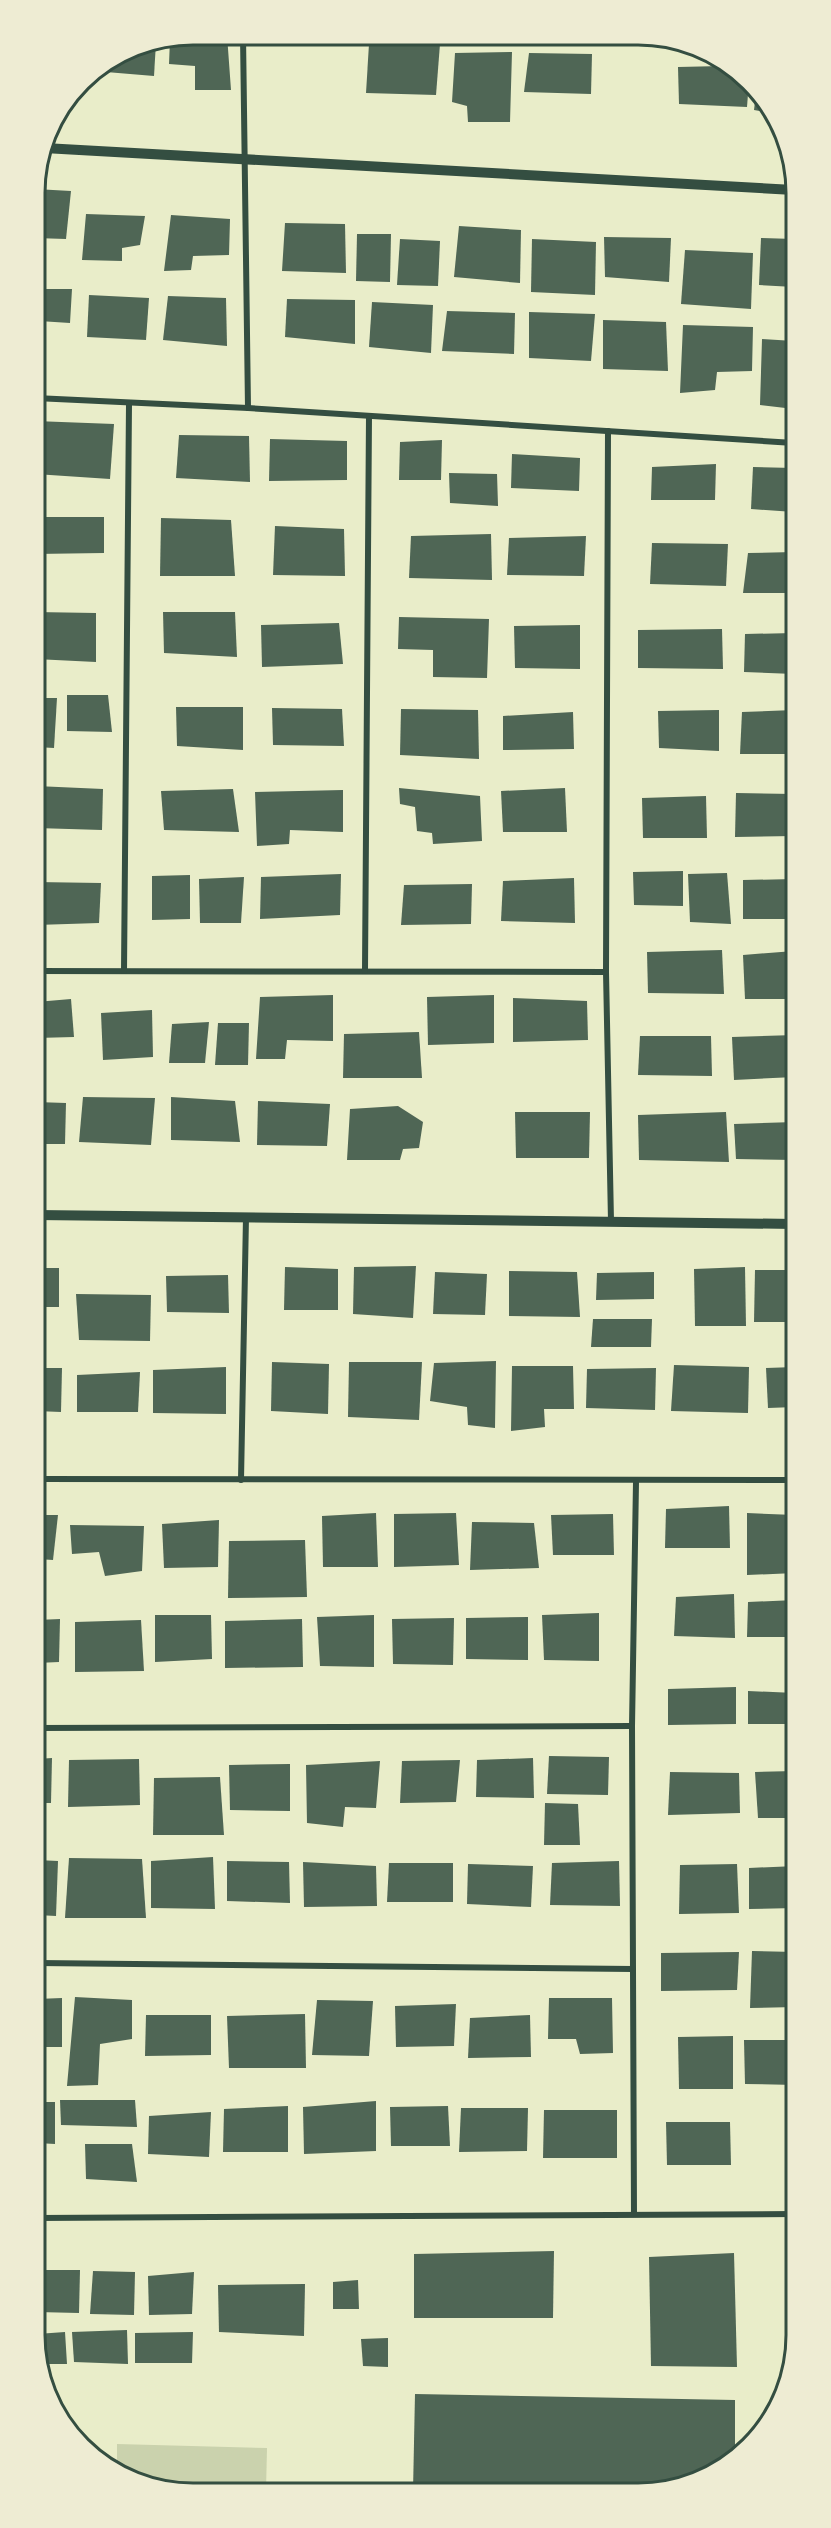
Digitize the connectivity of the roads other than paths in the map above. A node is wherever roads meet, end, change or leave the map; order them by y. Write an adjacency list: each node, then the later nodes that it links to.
1 (243, 45): 3 (street)
2 (52, 148): 3 (street)
3 (242, 160): 4 (street); 7 (street)
4 (786, 190)
5 (45, 399): 6 (street)
6 (129, 404): 7 (street); 12 (street)
7 (248, 408): 8 (street)
8 (369, 416): 9 (street); 13 (street)
9 (608, 431): 10 (street); 14 (street)
10 (786, 442)
11 (45, 971): 12 (street)
12 (124, 971): 13 (street)
13 (365, 971): 14 (street)
14 (606, 972): 17 (street)
15 (45, 1215): 16 (street)
16 (246, 1217): 17 (street); 20 (street)
17 (611, 1221): 18 (street)
18 (786, 1224)
19 (45, 1479): 20 (street)
20 (241, 1480): 22 (street)
21 (786, 1480): 22 (street)
22 (636, 1482): 23 (street)
23 (632, 1726): 24 (street); 26 (street)
24 (45, 1728)
25 (45, 1963): 26 (street)
26 (633, 1969): 27 (street)
27 (634, 2214): 28 (street); 29 (street)
28 (786, 2214)
29 (45, 2218)

